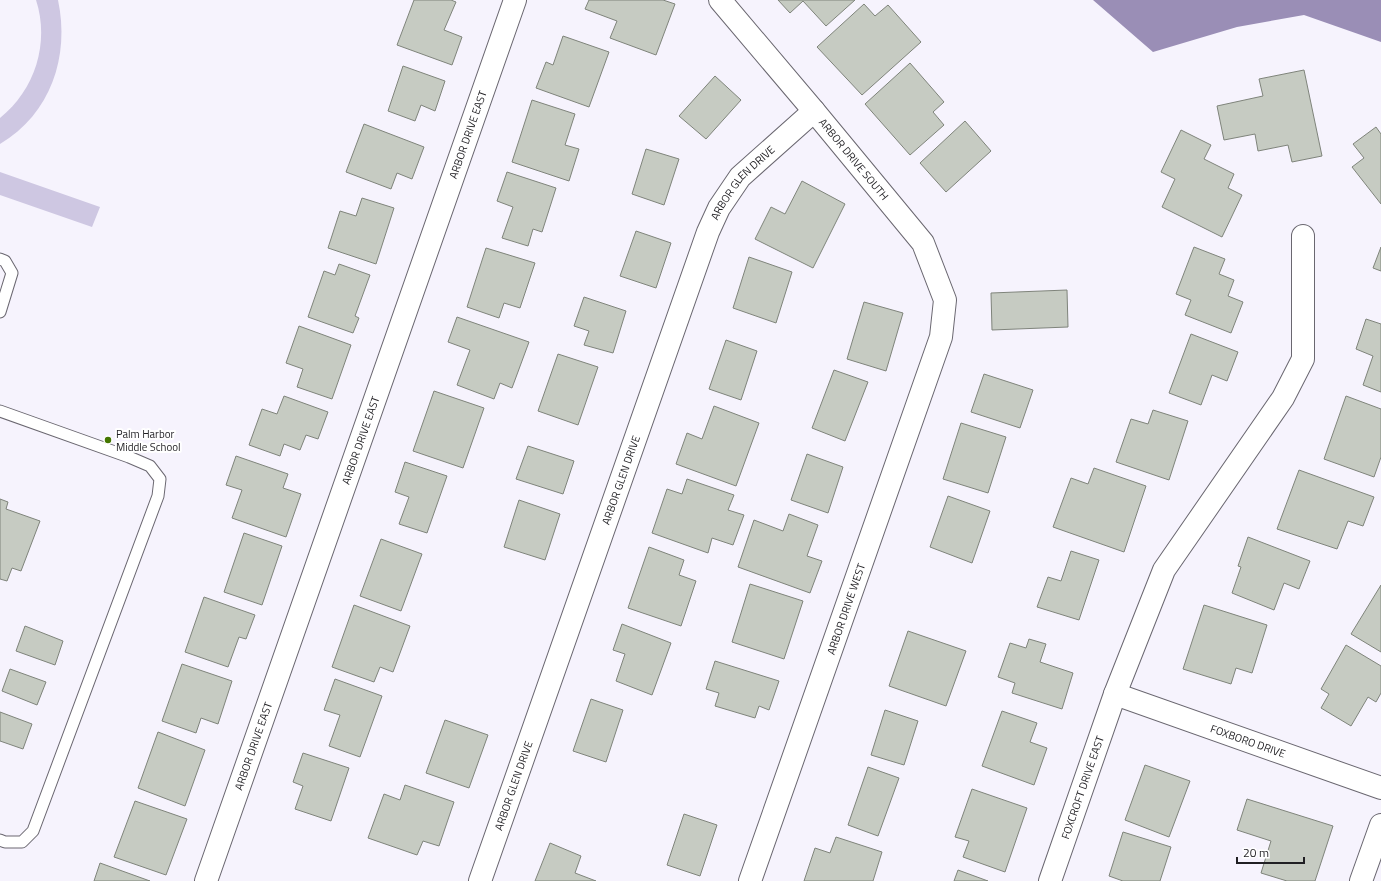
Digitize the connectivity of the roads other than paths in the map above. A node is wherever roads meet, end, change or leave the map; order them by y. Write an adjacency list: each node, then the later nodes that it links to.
1 (515, 0): 13 (street, ARBOR DRIVE EAST)
2 (720, 0): 3 (street, ARBOR DRIVE SOUTH)
3 (814, 111): 7 (street, ARBOR DRIVE SOUTH); 14 (street, ARBOR GLEN DRIVE)
4 (1303, 236): 9 (street, FOXCROFT DRIVE EAST)
5 (0, 259): 6 (lane)
6 (0, 312)
7 (941, 337): 15 (street, ARBOR DRIVE WEST)
8 (0, 411): 12 (lane)
9 (1115, 694): 10 (street, FOXBORO DRIVE); 16 (street, FOXCROFT DRIVE EAST)
10 (1381, 788)
11 (1381, 825): 17 (street)
12 (0, 840)
13 (206, 881)
14 (480, 881)
15 (750, 881)
16 (1050, 881)
17 (1361, 881)

